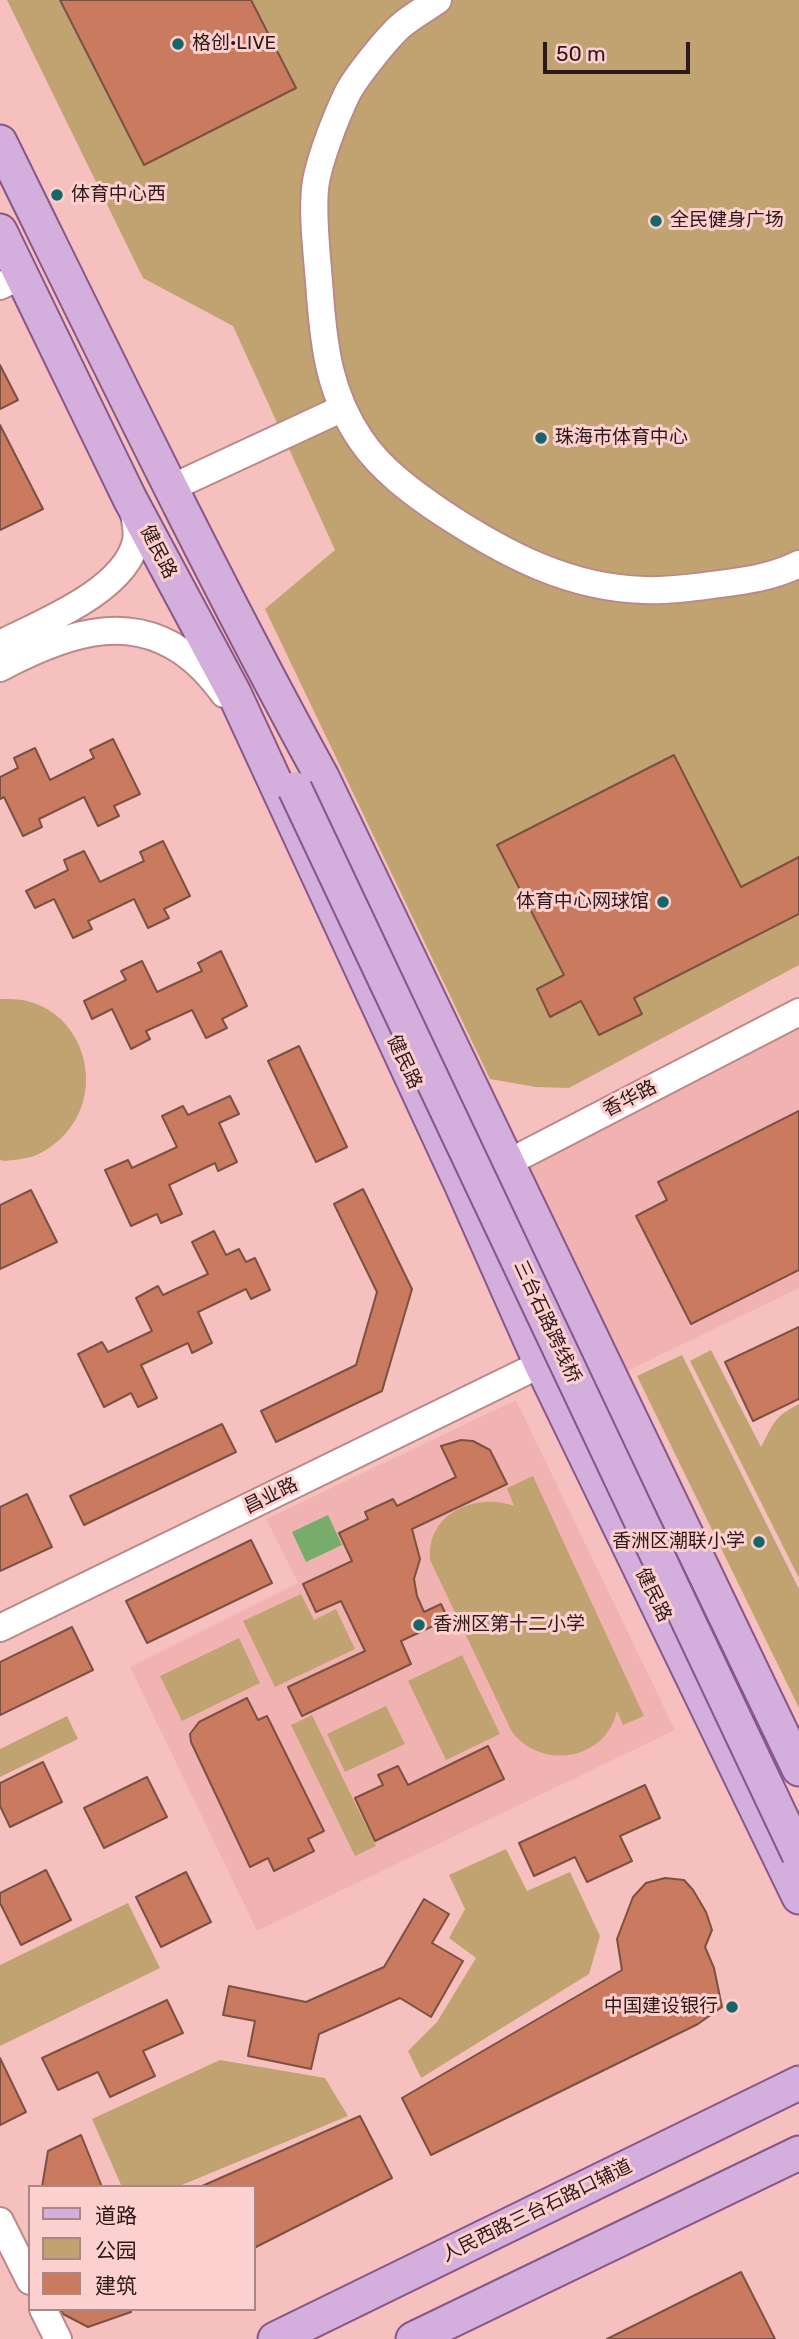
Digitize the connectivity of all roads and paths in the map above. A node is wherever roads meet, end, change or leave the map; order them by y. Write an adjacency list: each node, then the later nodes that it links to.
1 (438, 0): 5 (street)
2 (0, 142): 6 (main road)
3 (0, 232): 4 (main road, 健民路)
4 (11, 281): 7 (main road, 健民路)
5 (341, 409): 6 (street); 8 (street)
6 (171, 488): 11 (main road)
7 (131, 499): 9 (street); 12 (main road, 健民路)
8 (799, 564)
9 (0, 645)
10 (0, 668): 13 (street)
11 (265, 672): 14 (main road); 16 (main road)
12 (234, 693): 13 (main road, 健民路); 14 (main road)
13 (254, 736): 19 (main road, 健民路)
14 (302, 786): 25 (main road, 三台石路跨线桥); 26 (main road, 三台石路跨线桥, bridge)
15 (799, 1012): 17 (street, 香华路)
16 (488, 1124): 17 (street); 18 (main road)
17 (551, 1140): 18 (street, 香华路); 20 (street)
18 (506, 1163): 19 (street, 香华路); 20 (main road)
19 (462, 1186): 21 (main road, 健民路)
20 (525, 1200): 23 (main road)
21 (541, 1364): 22 (street, 昌业路); 27 (main road, 健民路)
22 (0, 1628)
23 (791, 1730): 24 (main road)
24 (799, 1769)
25 (799, 1813)
26 (799, 1856)
27 (799, 1897)
28 (799, 2069): 30 (main road)
29 (799, 2083): 30 (main road, 人民西路三台石路口辅道)
30 (755, 2104): 36 (main road, 人民西路三台石路口辅道)
31 (793, 2158): 37 (main road)
32 (0, 2221): 33 (street)
33 (28, 2277)
34 (44, 2311): 35 (street)
35 (58, 2339)
36 (275, 2339)
37 (413, 2339)

